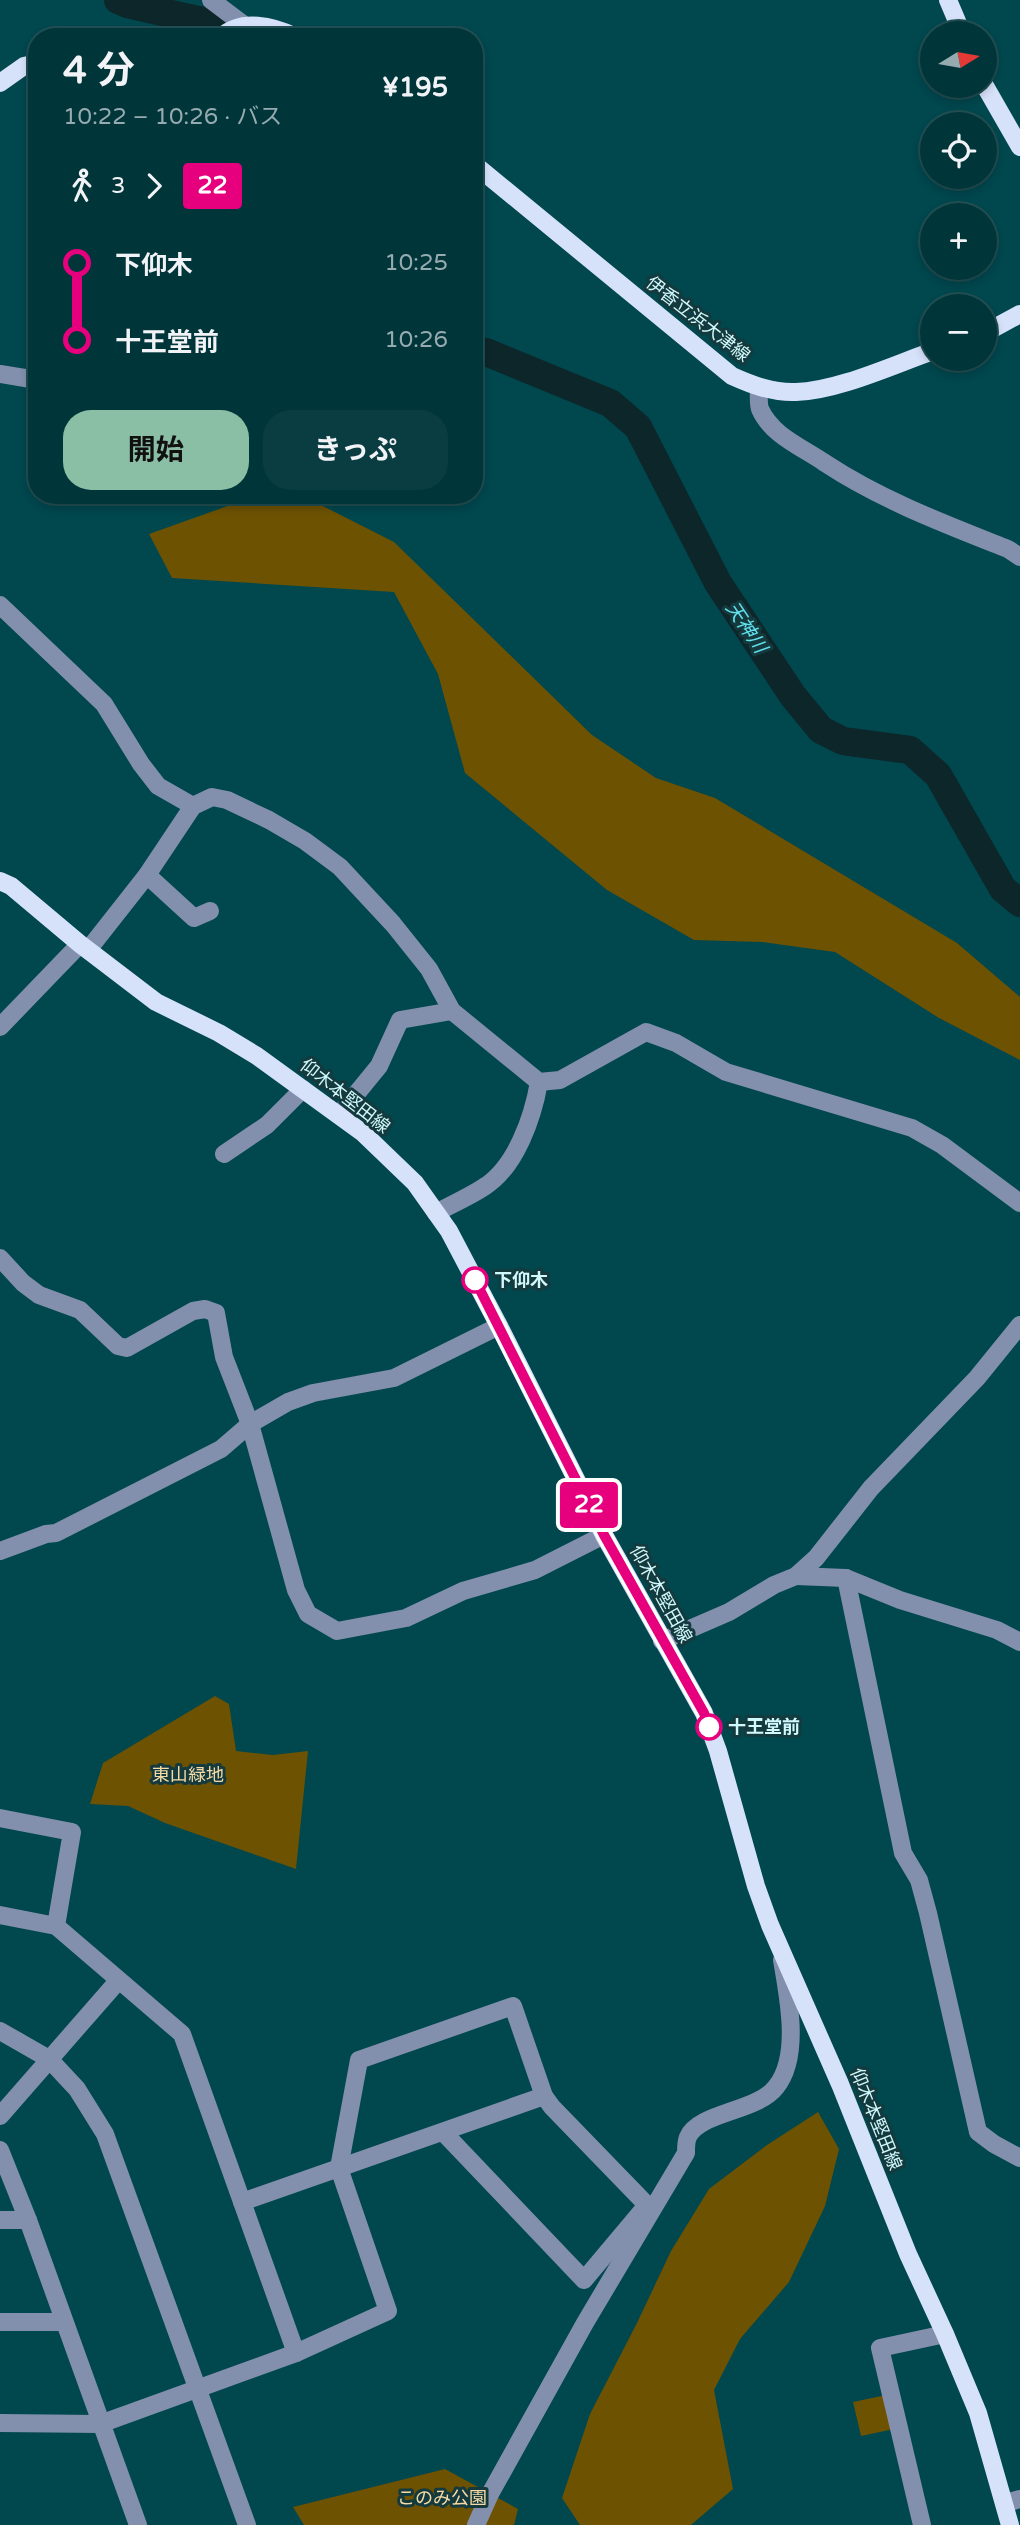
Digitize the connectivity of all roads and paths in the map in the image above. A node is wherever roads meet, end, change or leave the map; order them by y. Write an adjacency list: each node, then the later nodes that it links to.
1 (211, 0): 4 (street)
2 (948, 0): 3 (main road)
3 (957, 21)
4 (231, 28)
5 (28, 65): 6 (main road)
6 (0, 83)
7 (992, 98): 8 (main road)
8 (1020, 147)
9 (483, 171): 15 (main road, 伊香立浜大津線)
10 (1020, 314): 11 (main road)
11 (997, 326)
12 (920, 356): 15 (main road, 伊香立浜大津線)
13 (0, 374): 14 (street)
14 (28, 379)
15 (759, 388): 16 (street)
16 (1020, 557)
17 (0, 605): 18 (street)
18 (193, 806): 19 (street); 23 (street)
19 (147, 874): 21 (street); 22 (street)
20 (0, 881): 22 (main road, 仰木本堅田線)
21 (210, 911)
22 (84, 947): 24 (street); 26 (main road, 仰木本堅田線)
23 (452, 1011): 25 (street); 27 (street)
24 (0, 1027)
25 (539, 1083): 29 (street); 30 (street)
26 (303, 1089): 27 (main road, 仰木本堅田線); 28 (street)
27 (339, 1115): 30 (main road, 仰木本堅田線)
28 (224, 1154)
29 (1020, 1203)
30 (436, 1213): 33 (main road, 仰木本堅田線)
31 (0, 1258): 34 (street)
32 (1020, 1325): 37 (street)
33 (499, 1326): 34 (street); 35 (main road, 仰木本堅田線)
34 (250, 1424): 35 (street); 36 (street)
35 (604, 1535): 39 (main road, 仰木本堅田線)
36 (0, 1551)
37 (796, 1576): 38 (street); 39 (street)
38 (846, 1578): 40 (street); 52 (street)
39 (662, 1641): 44 (main road, 仰木本堅田線)
40 (1020, 1642)
41 (0, 1818): 43 (street)
42 (0, 1915): 43 (street)
43 (56, 1926): 45 (street)
44 (779, 1947): 59 (main road, 仰木本堅田線); 67 (street)
45 (118, 1981): 47 (street); 54 (street)
46 (0, 2031): 47 (street)
47 (49, 2059): 49 (street); 61 (street)
48 (544, 2096): 50 (street); 50 (street); 53 (street)
49 (0, 2116)
50 (444, 2133): 53 (street)
51 (0, 2150): 56 (street)
52 (1020, 2158)
53 (339, 2168): 54 (street); 60 (street)
54 (242, 2202): 60 (street)
55 (0, 2220): 56 (street)
56 (28, 2220): 58 (street)
57 (0, 2322): 58 (street)
58 (63, 2322): 63 (street)
59 (945, 2334): 64 (main road, 仰木本堅田線); 68 (street)
60 (296, 2353): 61 (street)
61 (198, 2388): 63 (street); 66 (street)
62 (0, 2423): 63 (street)
63 (100, 2424): 65 (street)
64 (1013, 2501): 69 (main road, 仰木本堅田線)
65 (138, 2525)
66 (247, 2525)
67 (475, 2525)
68 (922, 2525)
69 (1010, 2525)

